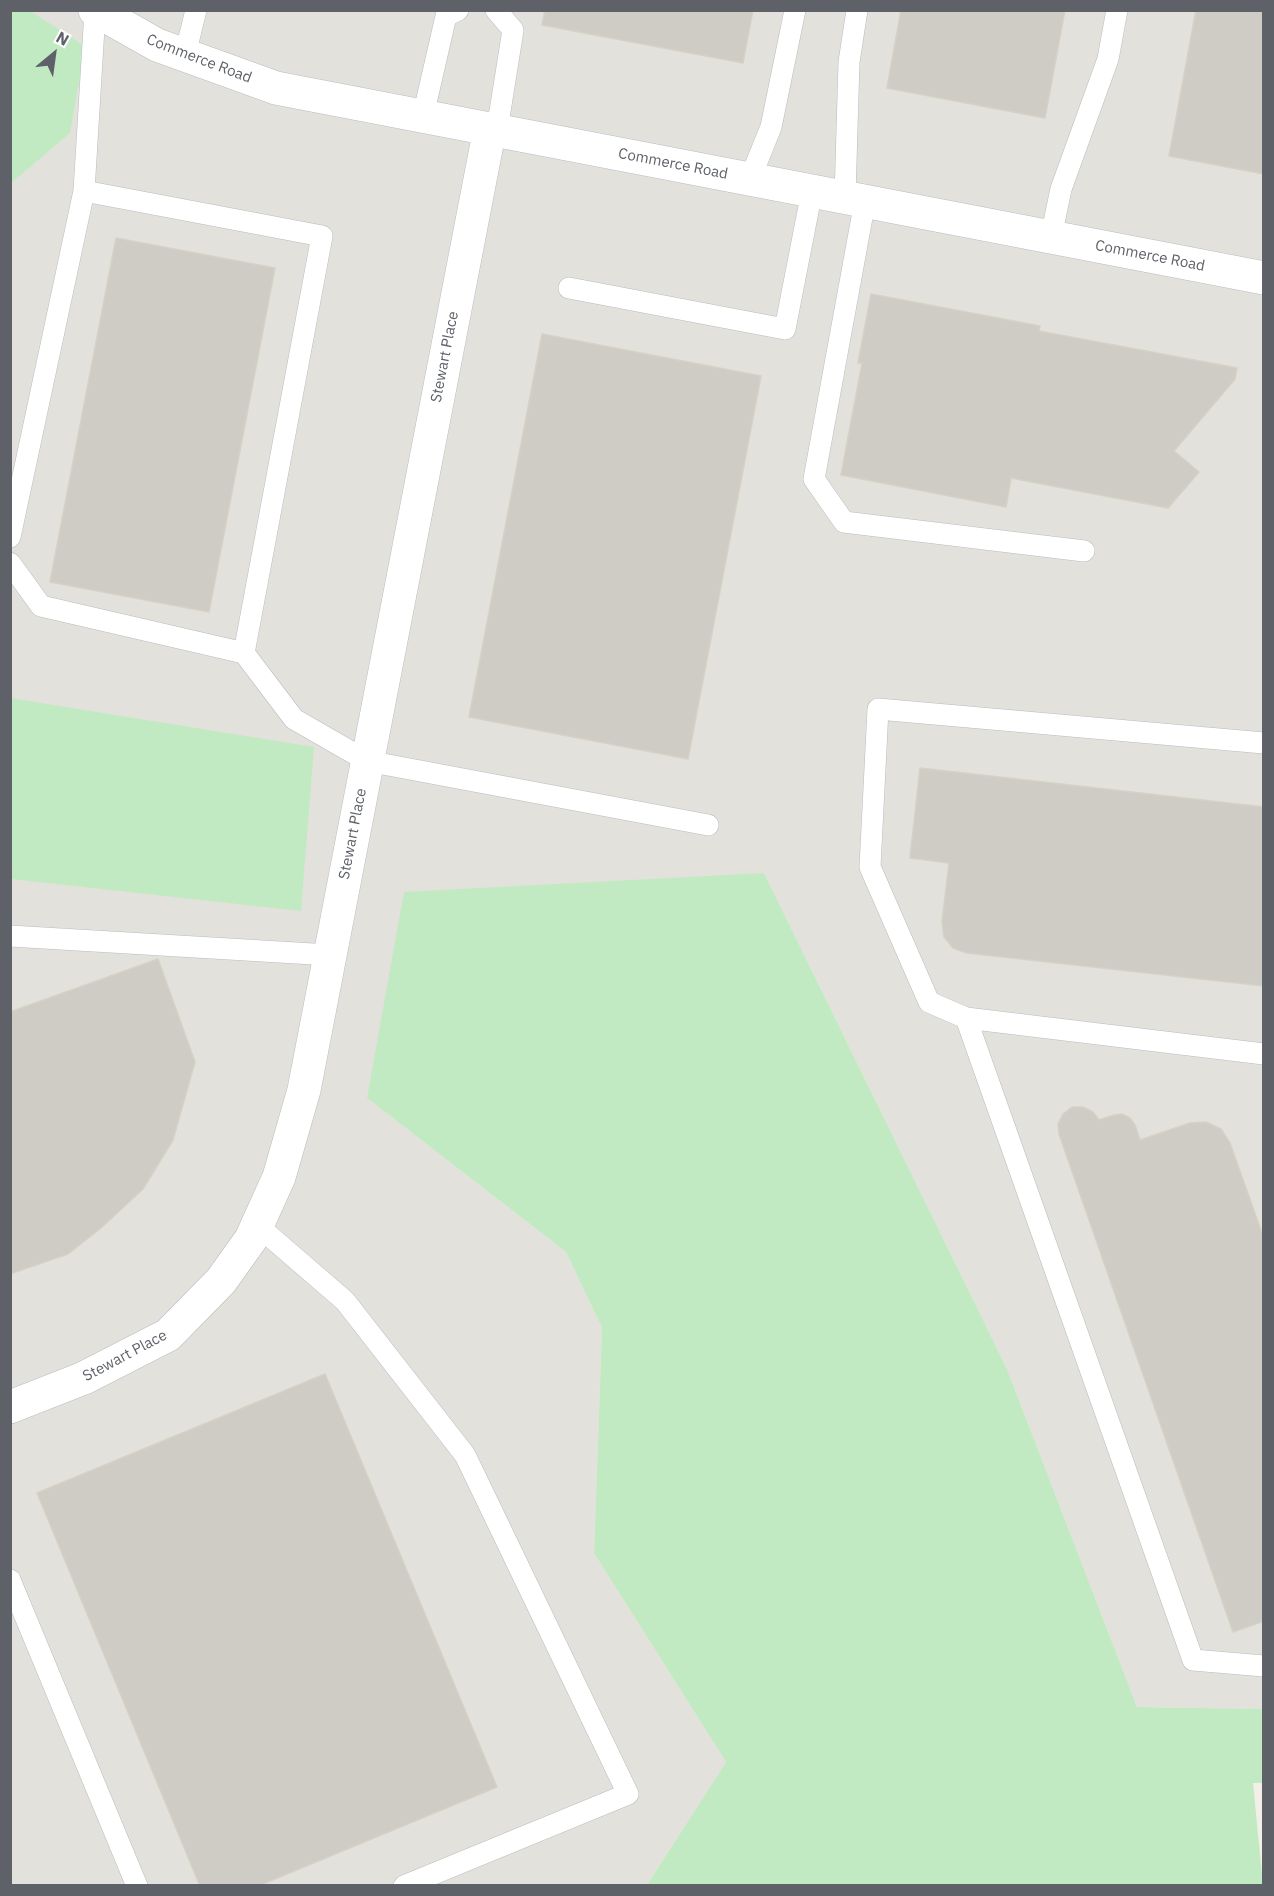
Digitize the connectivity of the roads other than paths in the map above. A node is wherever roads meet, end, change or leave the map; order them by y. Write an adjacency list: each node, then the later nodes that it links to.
1 (196, 10): 8 (lane)
2 (458, 10): 9 (lane)
3 (496, 10): 10 (lane)
4 (795, 10): 11 (lane)
5 (857, 10): 14 (lane)
6 (1117, 10): 15 (lane)
7 (95, 11): 8 (street, Commerce Road); 12 (lane)
8 (185, 56): 9 (street, Commerce Road)
9 (423, 116): 10 (street, Commerce Road)
10 (493, 129): 11 (street, Commerce Road); 23 (street, Stewart Place)
11 (750, 178): 13 (street, Commerce Road)
12 (84, 191): 18 (lane); 21 (lane)
13 (812, 191): 14 (street, Commerce Road); 17 (lane)
14 (855, 199): 15 (street, Commerce Road); 19 (lane)
15 (1051, 237): 16 (street, Commerce Road)
16 (1263, 278)
17 (569, 288)
18 (10, 537)
19 (1084, 551)
20 (10, 563): 21 (lane)
21 (244, 653): 23 (lane)
22 (1263, 743): 27 (lane)
23 (367, 761): 24 (lane); 26 (street, Stewart Place)
24 (708, 825)
25 (10, 936): 26 (lane)
26 (330, 955): 29 (street, Stewart Place)
27 (966, 1017): 28 (lane); 32 (lane)
28 (1263, 1054)
29 (257, 1225): 30 (street, Stewart Place); 34 (lane)
30 (10, 1407)
31 (10, 1580): 33 (lane)
32 (1263, 1666)
33 (137, 1886)
34 (404, 1886)

